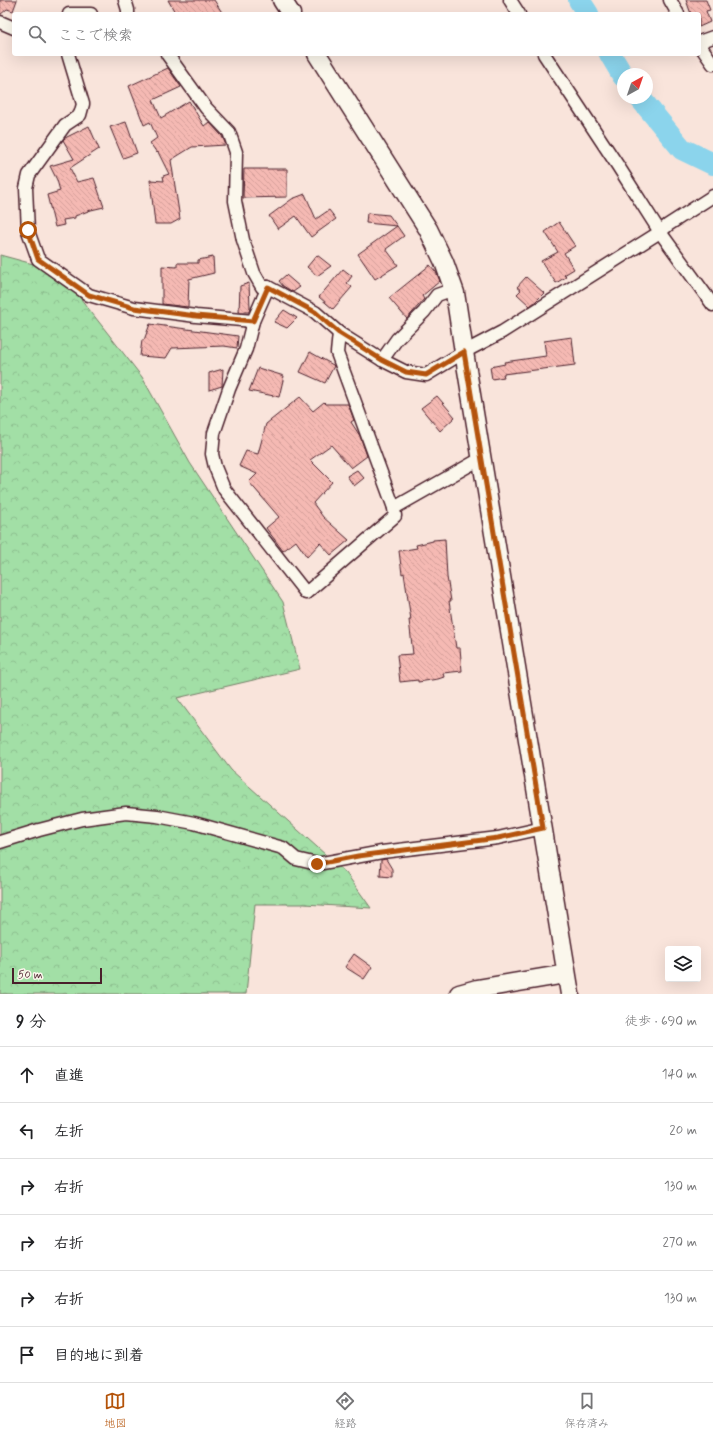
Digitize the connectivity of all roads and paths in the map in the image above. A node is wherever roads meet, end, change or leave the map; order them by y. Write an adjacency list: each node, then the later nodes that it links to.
1 (125, 0): 5 (street)
2 (282, 0): 6 (street)
3 (510, 0): 7 (street)
4 (670, 0): 8 (street)
5 (128, 12)
6 (290, 12)
7 (518, 12)
8 (677, 12)
9 (0, 22): 10 (street)
10 (12, 27)
11 (713, 37): 12 (street)
12 (701, 42)
13 (701, 46): 18 (street)
14 (69, 56): 24 (street)
15 (168, 56): 21 (street)
16 (318, 56): 22 (street)
17 (545, 56): 20 (street)
18 (713, 64)
19 (713, 196): 20 (street)
20 (664, 229): 23 (street); 26 (street)
21 (268, 287): 24 (street); 25 (street)
22 (454, 289): 26 (street); 27 (street)
23 (713, 305)
24 (253, 321): 29 (street)
25 (339, 333): 27 (street); 29 (street)
26 (464, 352): 27 (street); 28 (street)
27 (382, 360)
28 (482, 458): 29 (street); 30 (street)
29 (394, 508)
30 (543, 828): 31 (street); 32 (street)
31 (0, 842)
32 (566, 974): 33 (street); 35 (street)
33 (477, 991): 34 (street)
34 (459, 994)
35 (570, 994)

